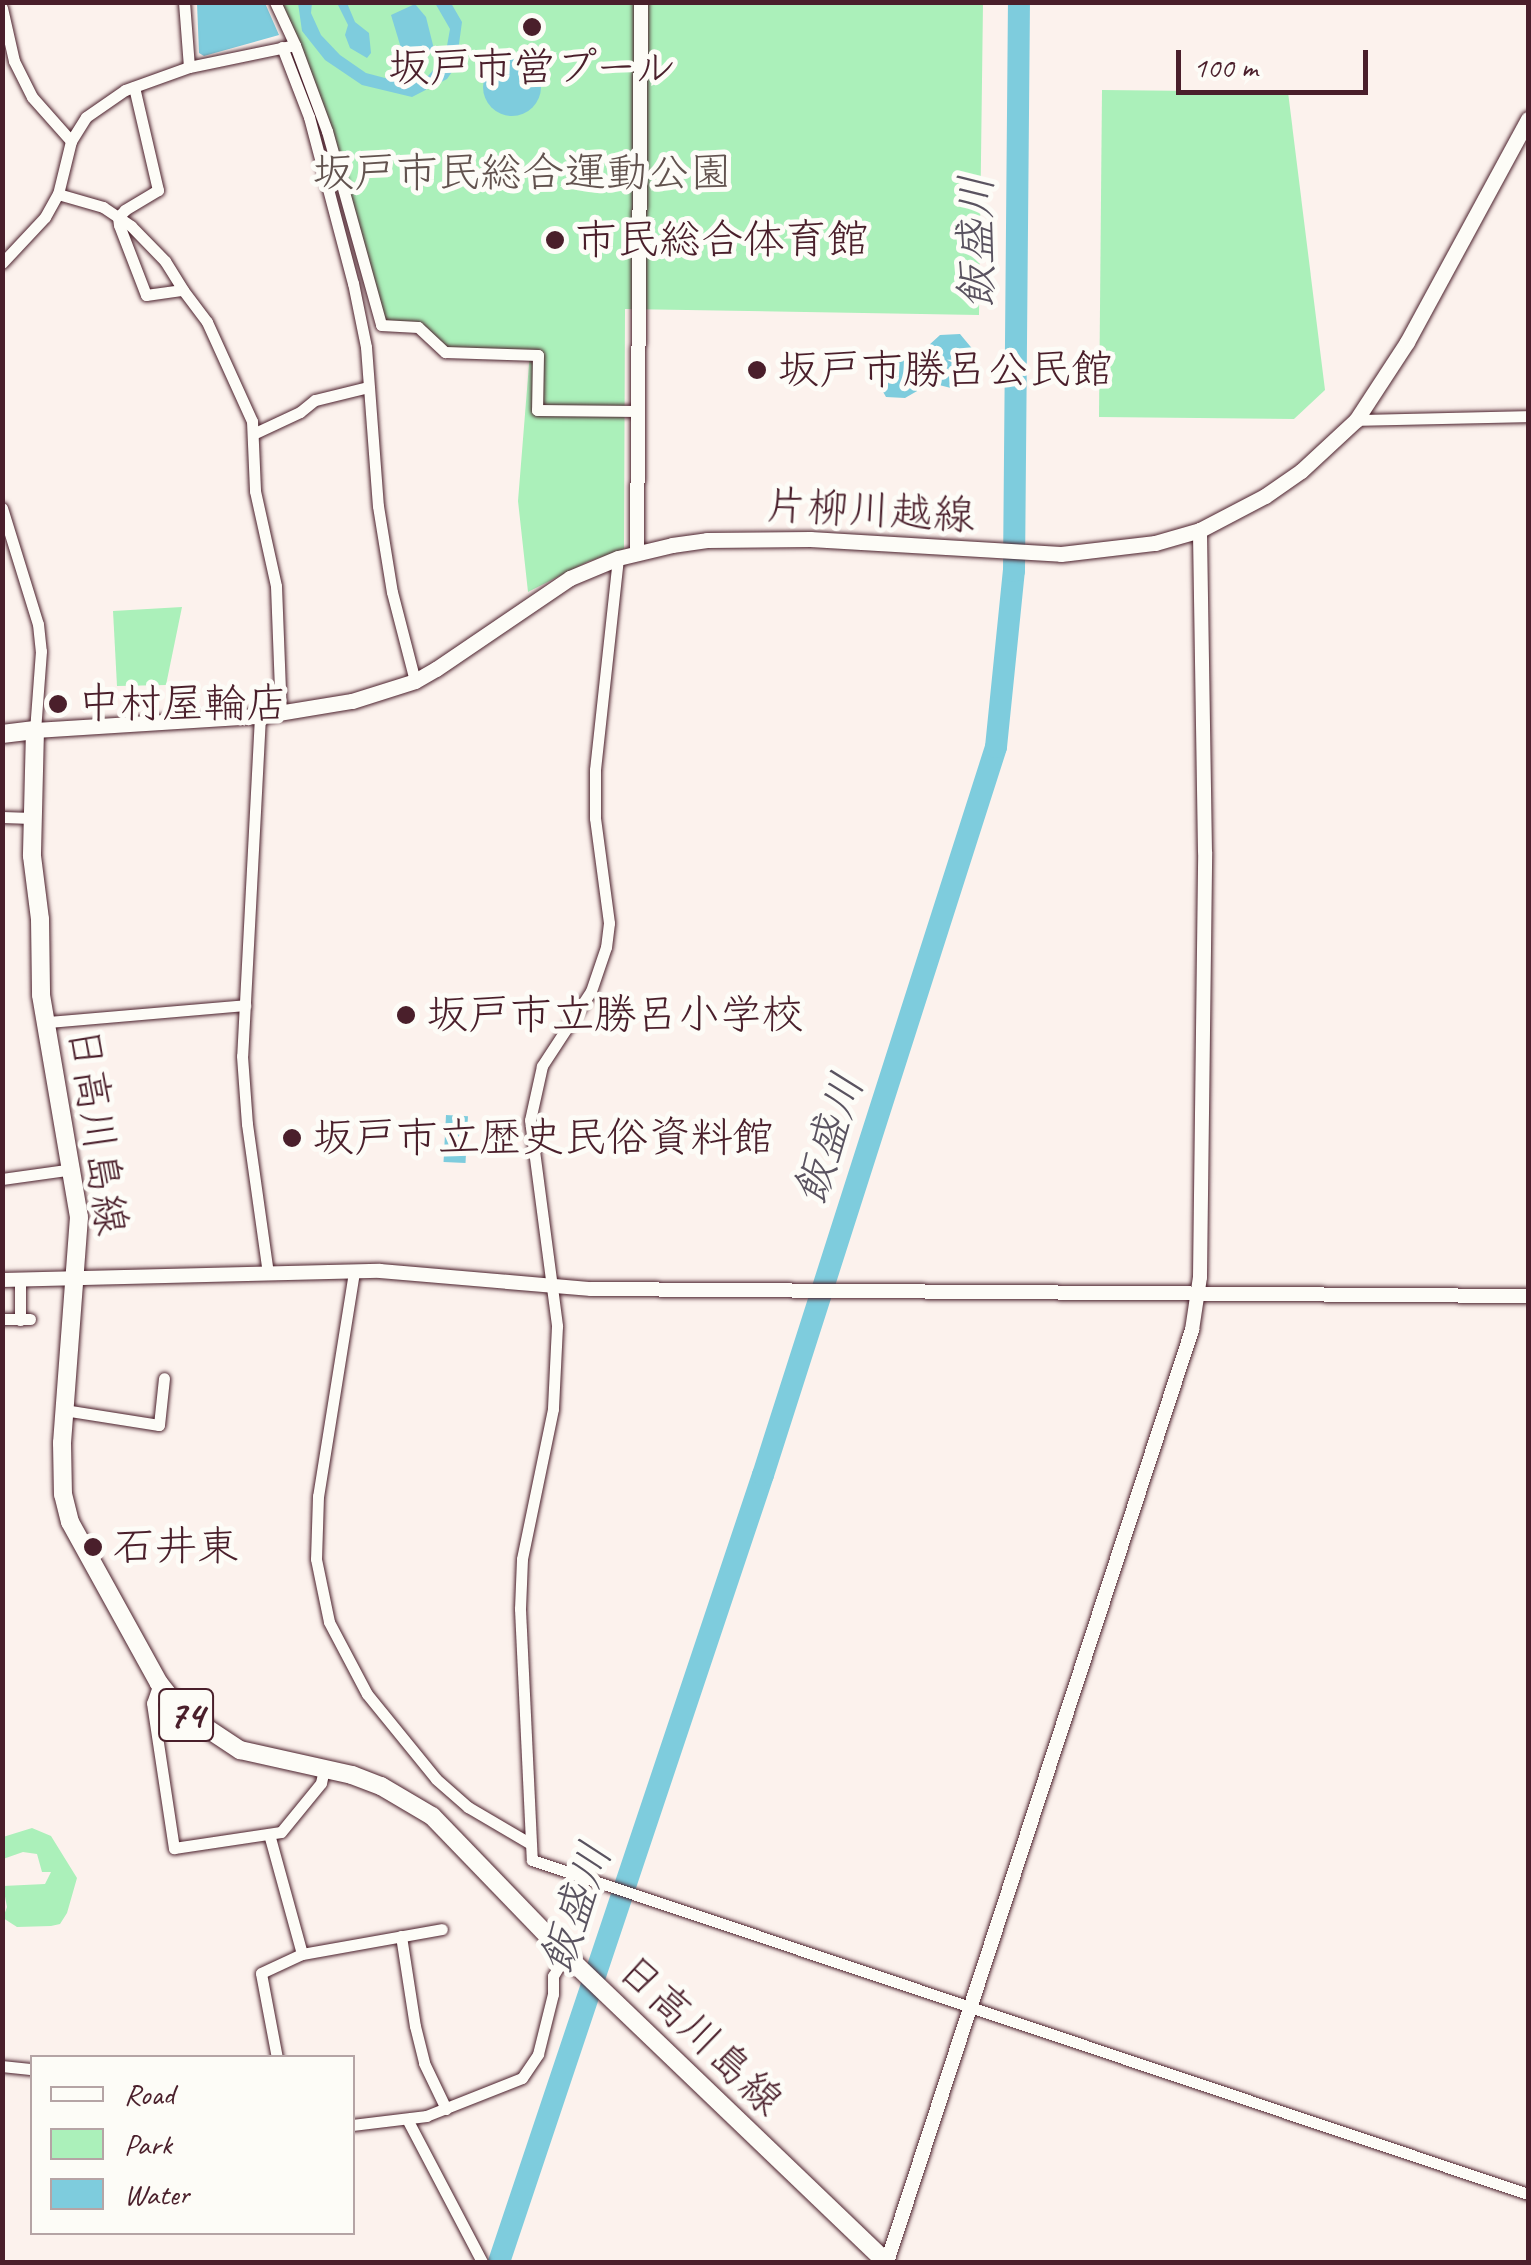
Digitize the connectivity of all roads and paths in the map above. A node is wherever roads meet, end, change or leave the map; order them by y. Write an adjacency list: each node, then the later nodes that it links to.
1 (184, 2): 6 (street)
2 (276, 2): 5 (street)
3 (642, 2): 15 (street)
4 (2, 8): 9 (street)
5 (288, 46): 6 (street); 14 (street); 15 (street)
6 (188, 67): 7 (street)
7 (134, 87): 9 (street); 11 (street)
8 (1528, 118): 17 (main road, 片柳川越線)
9 (71, 141): 10 (street)
10 (58, 194): 11 (street); 12 (street)
11 (118, 217): 13 (street); 13 (street)
12 (2, 263)
13 (183, 290): 18 (street)
14 (368, 388): 18 (street); 23 (street)
15 (638, 411): 21 (street)
16 (1528, 416): 17 (street)
17 (1356, 420): 20 (main road, 片柳川越線)
18 (253, 434): 24 (street)
19 (2, 508): 26 (street)
20 (1200, 530): 21 (main road, 片柳川越線); 40 (street)
21 (637, 553): 22 (main road, 片柳川越線)
22 (618, 558): 23 (main road, 片柳川越線); 39 (street)
23 (415, 681): 24 (main road, 片柳川越線)
24 (281, 714): 25 (main road, 片柳川越線)
25 (260, 716): 26 (main road, 片柳川越線); 30 (street)
26 (35, 730): 27 (main road); 29 (main road, 日高川島線 / 74)
27 (2, 734)
28 (2, 817): 29 (street)
29 (32, 818): 31 (main road, 日高川島線 / 74)
30 (245, 1005): 31 (street); 35 (street)
31 (48, 1022): 32 (main road, 日高川島線 / 74)
32 (73, 1168): 33 (street); 36 (main road, 日高川島線 / 74)
33 (2, 1179)
34 (354, 1272): 35 (street); 39 (street); 48 (street)
35 (268, 1273): 36 (street)
36 (78, 1277): 38 (street); 44 (main road, 日高川島線 / 74)
37 (2, 1280): 38 (street)
38 (20, 1280): 42 (street)
39 (553, 1286): 40 (street); 48 (street)
40 (1198, 1292): 41 (street); 53 (street)
41 (1528, 1296)
42 (2, 1319)
43 (164, 1378): 44 (street)
44 (64, 1410): 45 (main road, 日高川島線 / 74)
45 (159, 1683): 46 (main road, 日高川島線 / 74); 47 (street)
46 (324, 1769): 47 (street); 52 (main road, 日高川島線 / 74)
47 (269, 1834): 51 (street)
48 (529, 1843): 53 (street)
49 (442, 1929): 50 (street)
50 (401, 1936): 51 (street); 57 (street)
51 (302, 1954): 54 (street)
52 (570, 1958): 57 (street); 62 (main road, 日高川島線 / 74)
53 (970, 2008): 60 (street); 62 (street)
54 (276, 2055)
55 (2, 2066): 56 (street)
56 (30, 2070)
57 (446, 2109): 58 (street)
58 (407, 2119): 59 (street); 61 (street)
59 (355, 2125)
60 (1528, 2194)
61 (480, 2258)
62 (886, 2262)

